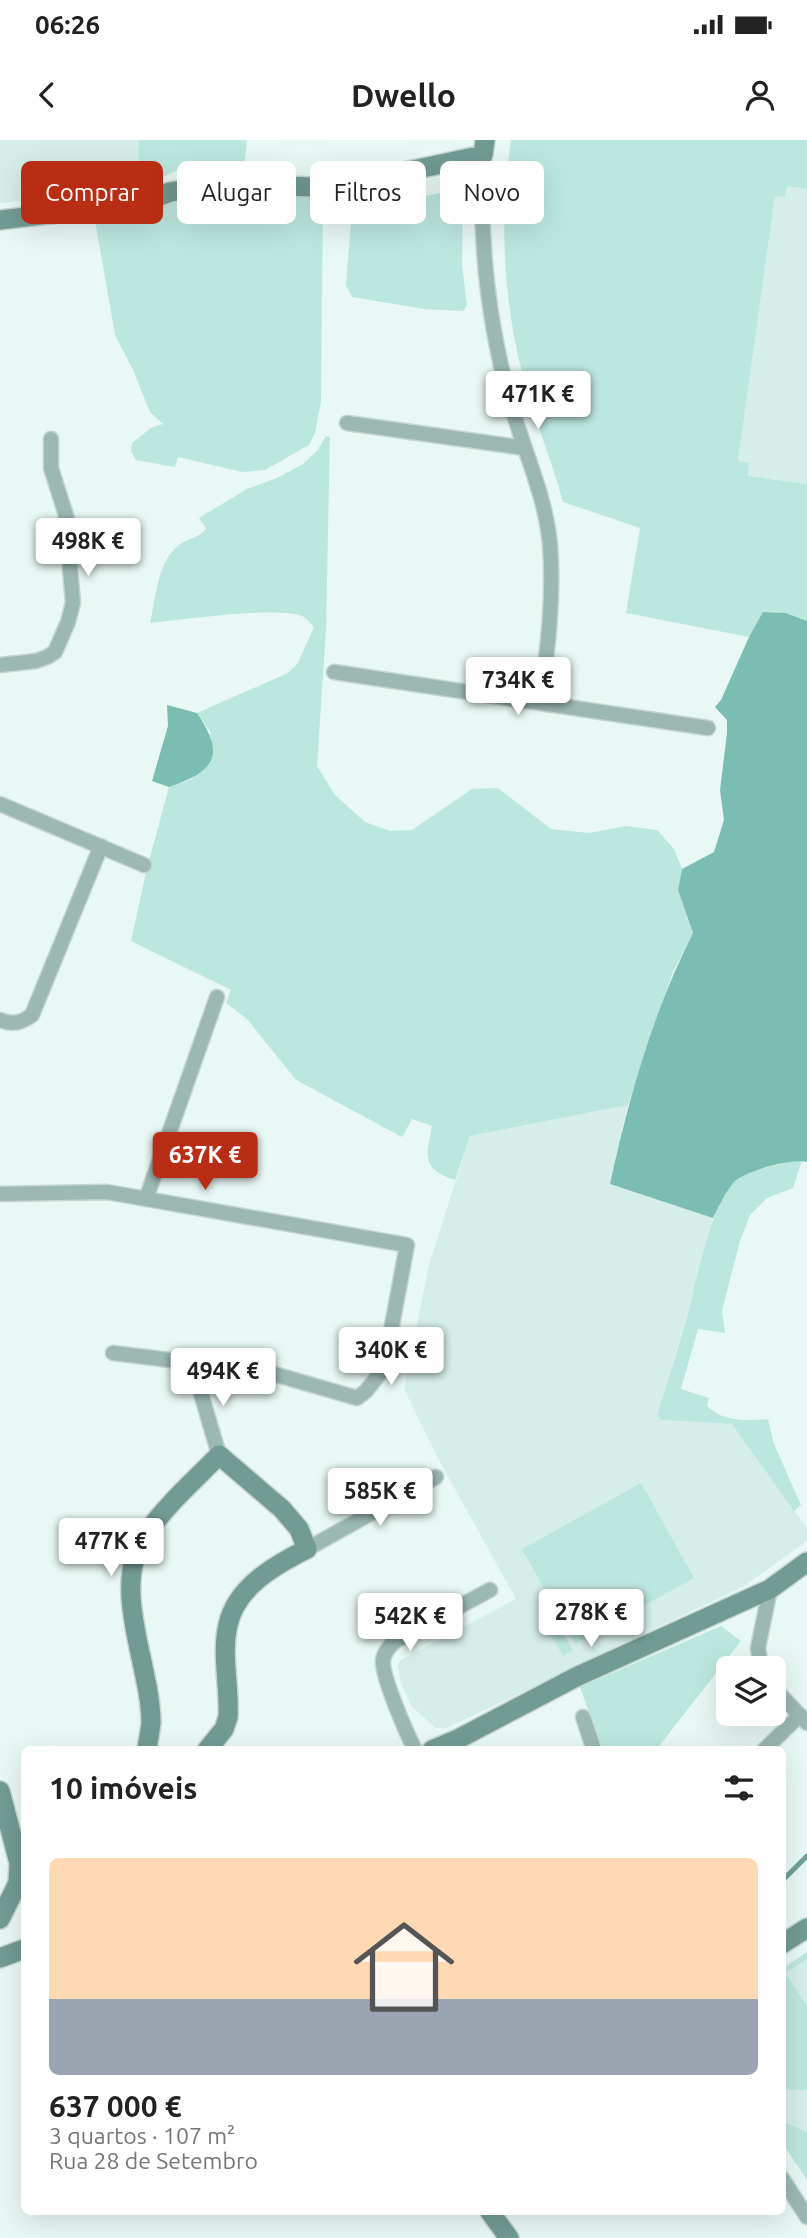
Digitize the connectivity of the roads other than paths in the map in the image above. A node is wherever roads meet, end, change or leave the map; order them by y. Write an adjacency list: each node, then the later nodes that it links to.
1 (484, 147): 2 (street); 5 (street)
2 (0, 220)
3 (346, 423): 5 (street)
4 (51, 439): 6 (street)
5 (526, 449): 8 (street)
6 (0, 665)
7 (334, 672): 8 (street)
8 (540, 702): 9 (street)
9 (708, 728)
10 (0, 804): 11 (street)
11 (101, 846): 12 (street); 14 (street)
12 (144, 865)
13 (217, 997): 16 (street)
14 (0, 1020)
15 (0, 1194): 16 (street)
16 (146, 1199): 18 (street)
17 (113, 1353): 18 (street)
18 (201, 1364): 19 (street)
19 (219, 1455): 21 (street); 29 (street)
20 (436, 1477): 21 (street)
21 (307, 1549): 30 (street)
22 (807, 1562): 23 (street)
23 (770, 1589): 25 (street); 32 (street)
24 (489, 1590): 31 (street)
25 (759, 1656)
26 (786, 1701): 28 (street)
27 (583, 1717): 33 (street)
28 (803, 1719): 34 (street)
29 (147, 1746)
30 (210, 1746)
31 (427, 1746)
32 (440, 1746)
33 (593, 1746)
34 (769, 1746)
35 (0, 1791): 36 (street)
36 (0, 1919)
37 (807, 1928): 38 (street)
38 (786, 1941)
39 (21, 1950): 40 (street)
40 (0, 1958)
41 (786, 2184): 43 (street)
42 (491, 2215): 44 (street)
43 (807, 2217)
44 (509, 2238)

